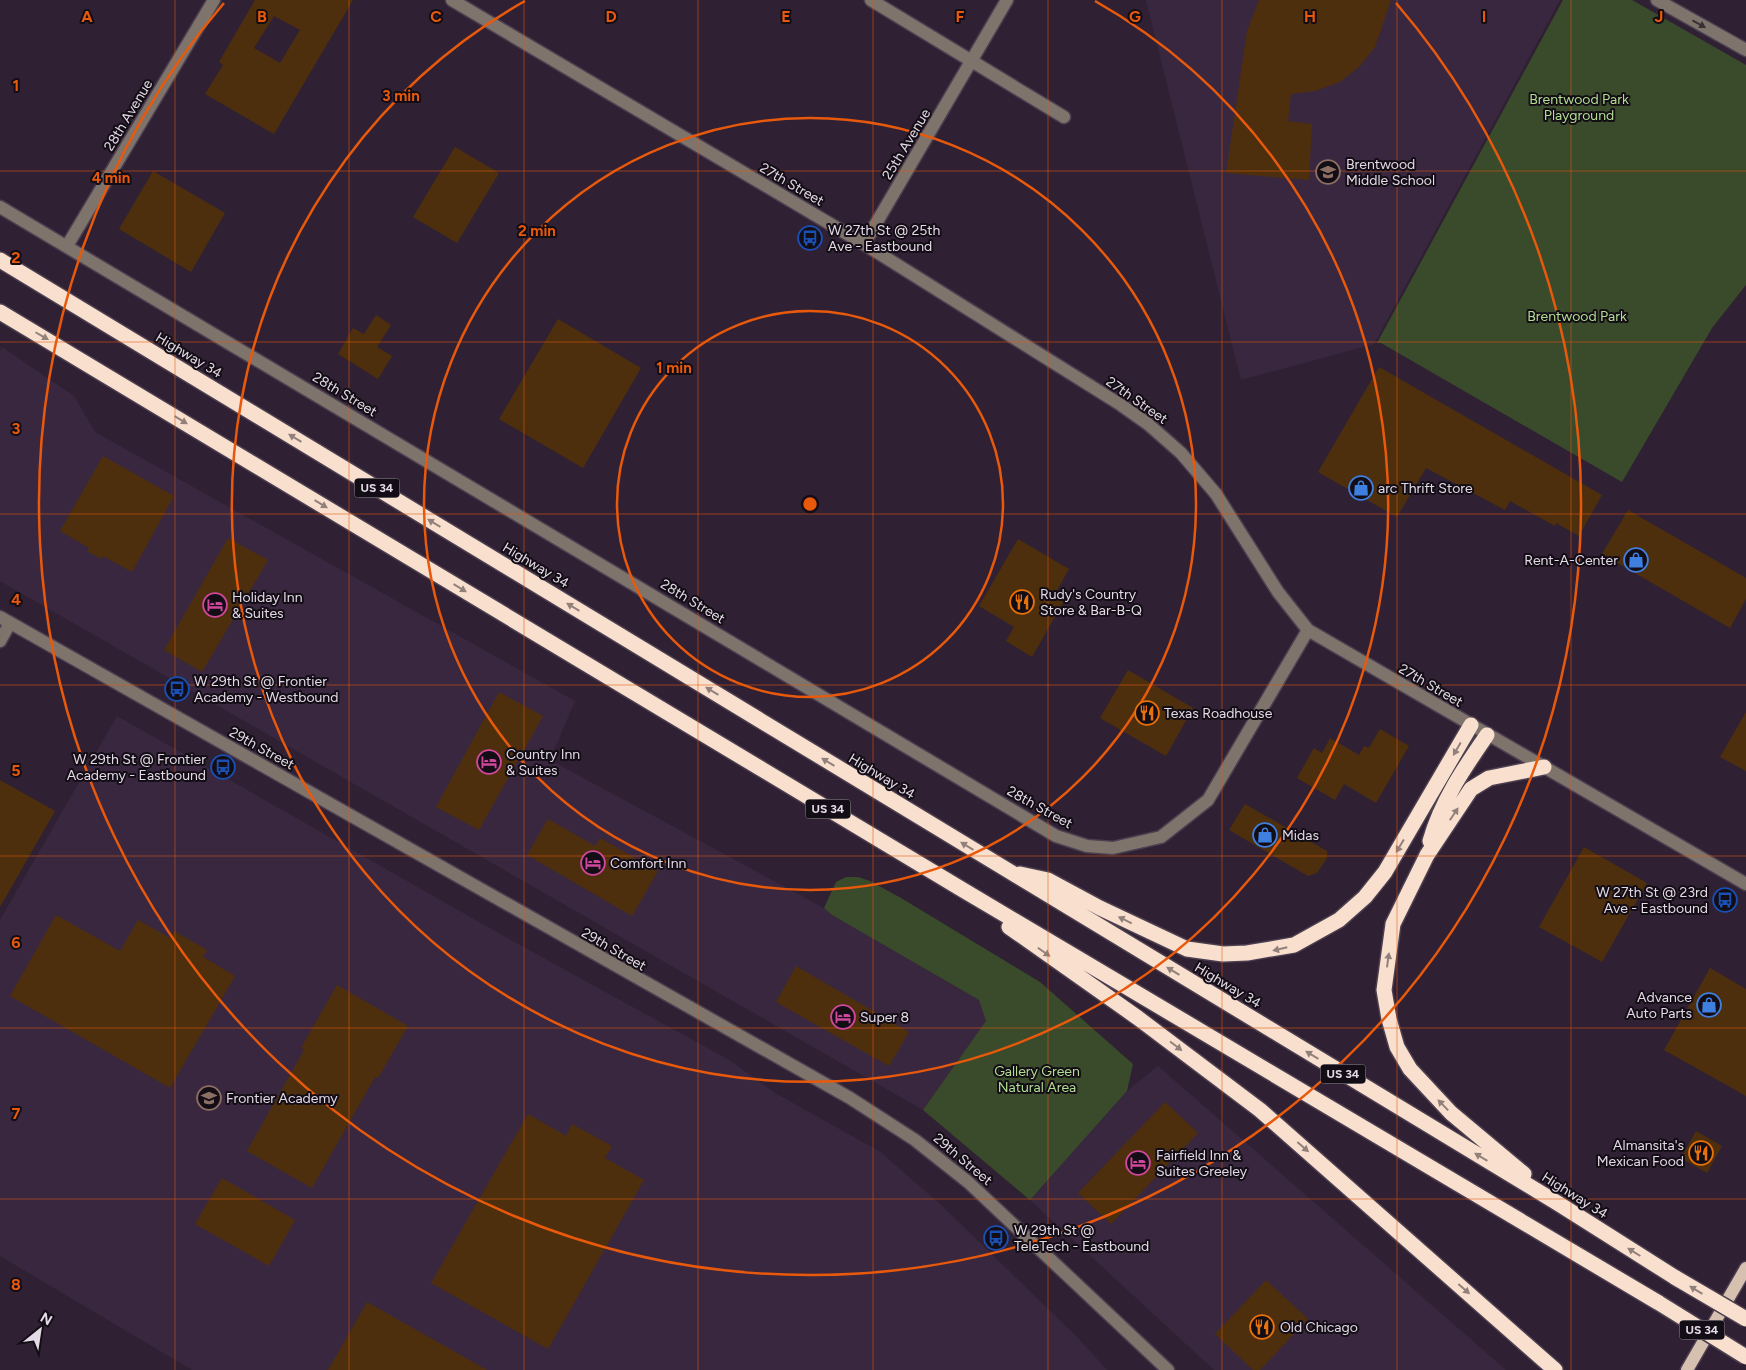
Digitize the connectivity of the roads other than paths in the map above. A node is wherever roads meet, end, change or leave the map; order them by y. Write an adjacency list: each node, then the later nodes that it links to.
1 (214, 0): 11 (street, 28th Avenue)
2 (452, 0): 10 (street, 27th Street)
3 (871, 0): 7 (street)
4 (1008, 0): 7 (street, 25th Avenue)
5 (1657, 0): 6 (street, one-way to 6)
6 (1746, 50)
7 (974, 60): 8 (street); 10 (street, 25th Avenue)
8 (1064, 117)
9 (0, 207): 11 (street, 28th Street)
10 (864, 244): 15 (street, 27th Street)
11 (67, 246): 15 (street, 28th Street)
12 (0, 260): 21 (highway, Highway 34 / US 34, one-way to 12)
13 (0, 312): 23 (highway, US 34, one-way to 23)
14 (5, 620): 16 (street); 28 (street, 29th Street)
15 (1308, 630): 17 (street, 27th Street)
16 (0, 641)
17 (1471, 725): 18 (street, 27th Street); 21 (highway, one-way to 21)
18 (1488, 735): 19 (street, 27th Street); 20 (highway)
19 (1544, 767): 20 (highway, one-way to 19); 22 (street, 27th Street)
20 (1427, 855): 24 (highway, one-way to 20)
21 (1009, 872): 24 (highway, Highway 34 / US 34, one-way to 21)
22 (1746, 884)
23 (963, 890): 27 (highway, US 34, bridge); 29 (highway, one-way to 29)
24 (1560, 1204): 26 (highway, Highway 34 / US 34, one-way to 24, bridge)
25 (1745, 1272): 30 (main road)
26 (1746, 1320)
27 (1746, 1356)
28 (1168, 1370)
29 (1555, 1370)
30 (1687, 1370)

